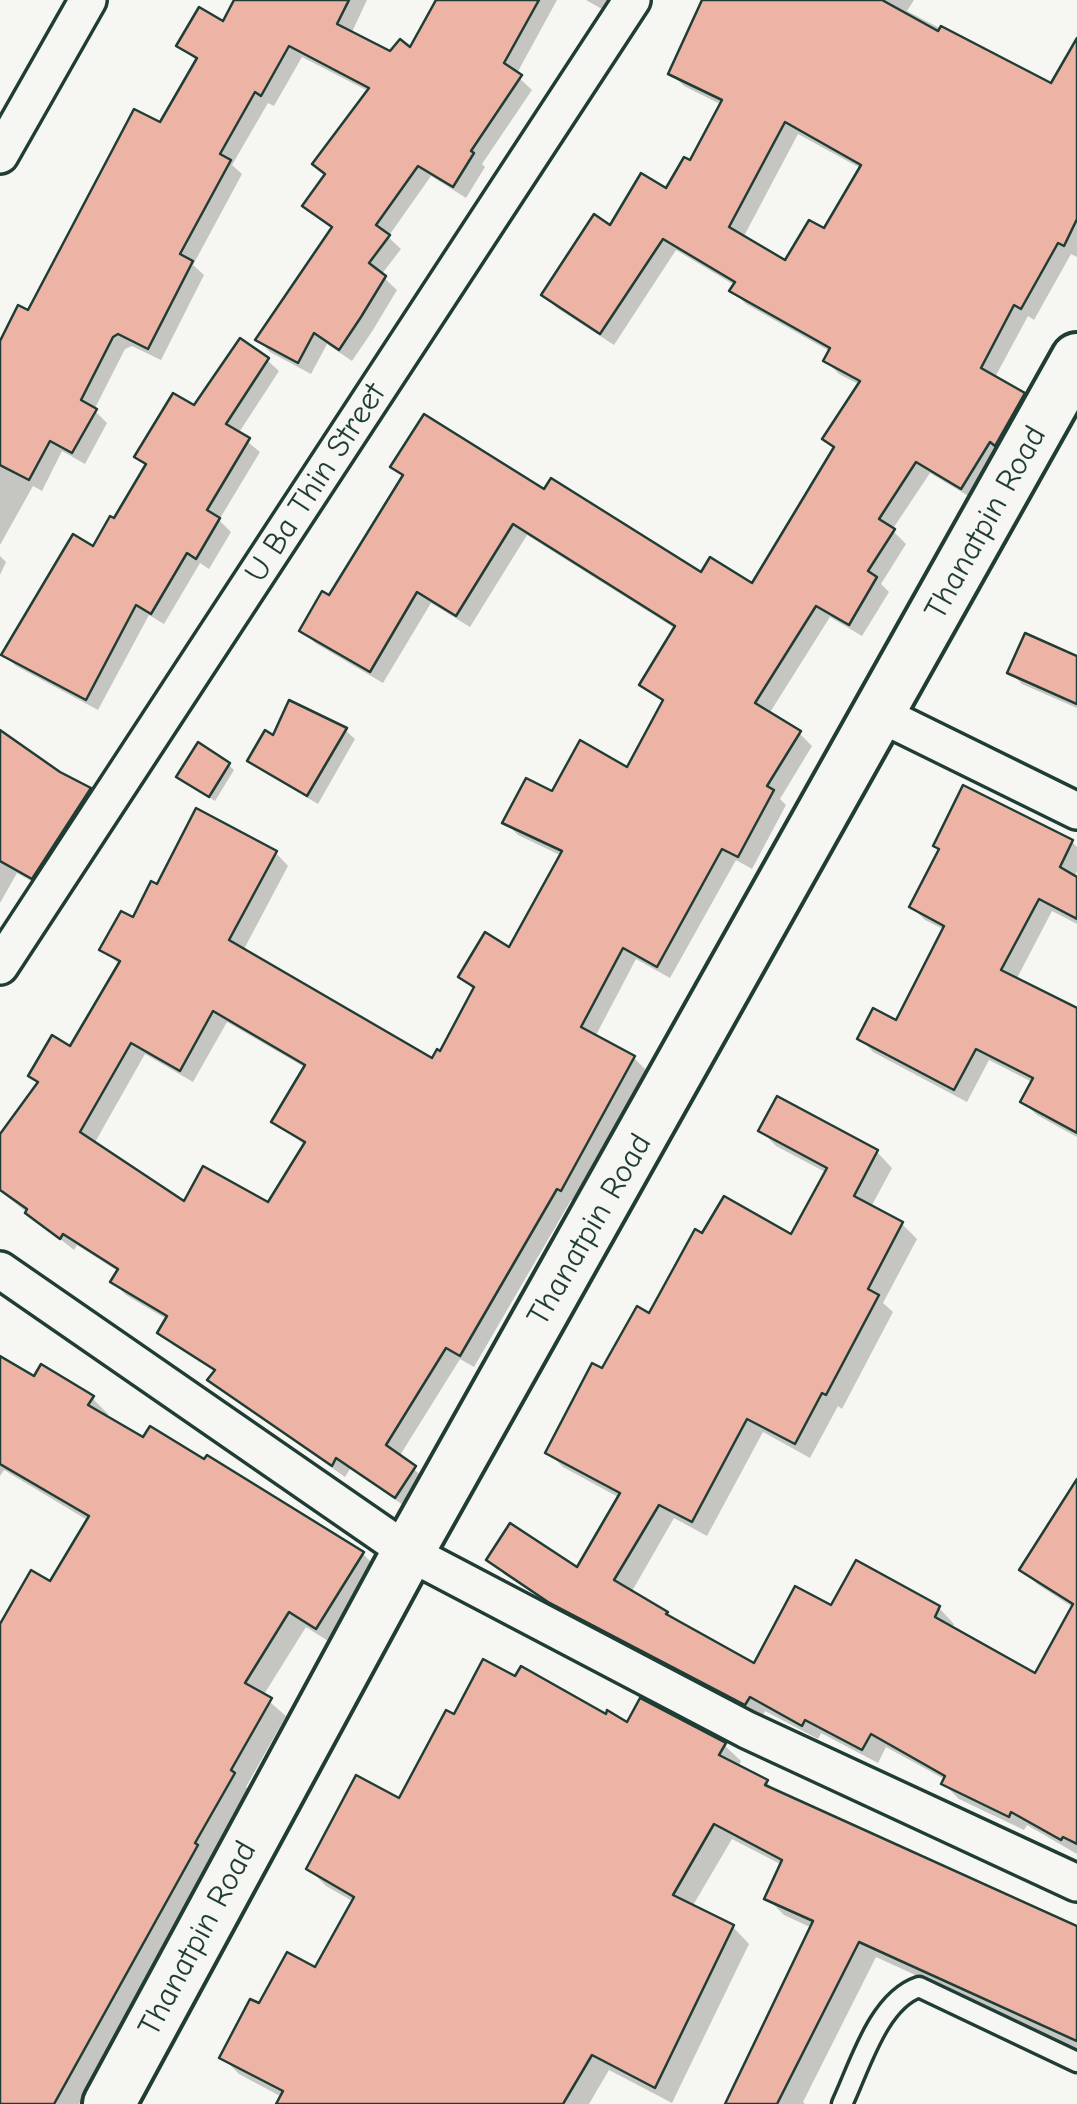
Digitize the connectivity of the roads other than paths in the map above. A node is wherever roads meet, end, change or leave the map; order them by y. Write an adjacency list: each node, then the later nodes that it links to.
1 (88, 0): 3 (street)
2 (632, 0): 7 (street, U Ba Thin Street)
3 (0, 155)
4 (1077, 358): 5 (main road, Thanatpin Road)
5 (880, 714): 6 (street); 9 (main road, Thanatpin Road)
6 (1077, 811)
7 (0, 966)
8 (0, 1270): 9 (street)
9 (408, 1552): 10 (street); 12 (main road, Thanatpin Road)
10 (1077, 1883)
11 (1077, 2062): 13 (lane)
12 (109, 2104)
13 (842, 2104)

